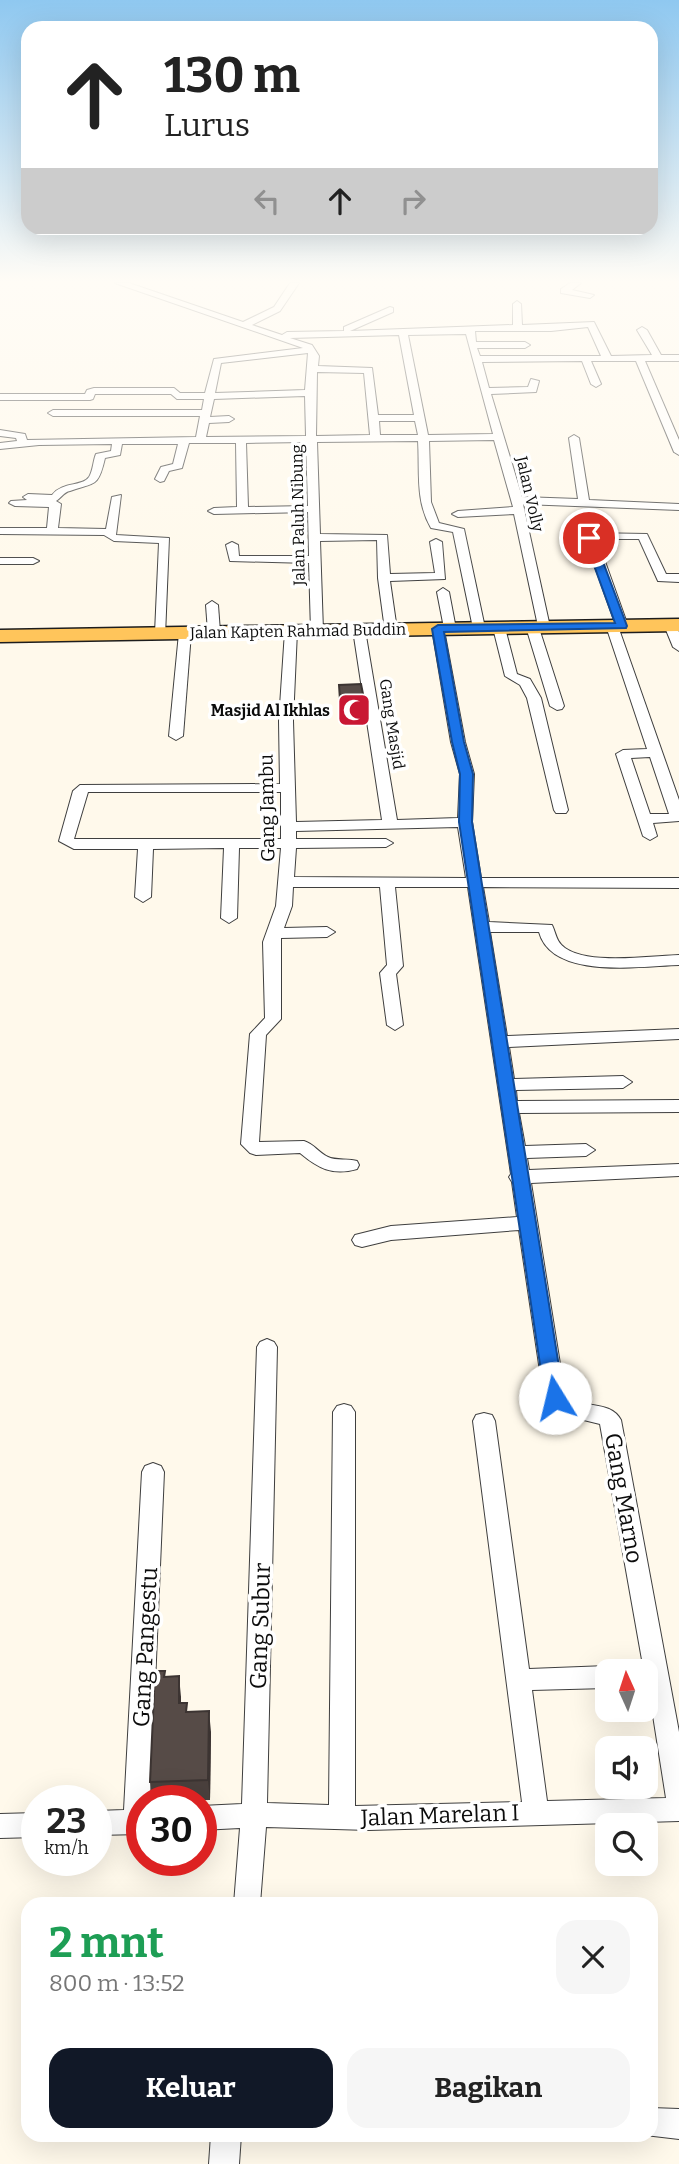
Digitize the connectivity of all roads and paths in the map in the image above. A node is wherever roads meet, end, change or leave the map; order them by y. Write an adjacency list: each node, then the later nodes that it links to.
1 (213, 384): 10 (street)
2 (311, 384): 9 (street, Jalan Paluh Nibung)
3 (370, 384): 16 (street)
4 (413, 384): 17 (street)
5 (484, 384): 8 (street, Jalan Volly)
6 (534, 384): 8 (street)
7 (650, 384): 31 (street)
8 (486, 391): 21 (street, Jalan Volly)
9 (310, 393): 10 (street); 25 (street, Jalan Paluh Nibung)
10 (211, 396): 12 (street); 15 (street)
11 (0, 397): 12 (street)
12 (90, 397): 13 (street)
13 (95, 413): 14 (street); 19 (street)
14 (54, 414)
15 (206, 416): 18 (street); 19 (street); 27 (street)
16 (374, 418): 17 (street); 22 (street)
17 (419, 418): 23 (street)
18 (229, 419)
19 (122, 431): 26 (street); 29 (street); 33 (street)
20 (0, 433): 29 (street)
21 (500, 437): 23 (street); 37 (street, Jalan Volly)
22 (376, 438): 23 (street); 25 (street)
23 (422, 438): 59 (street)
24 (574, 438): 35 (street)
25 (312, 440): 28 (street); 39 (street, Jalan Paluh Nibung)
26 (184, 441): 27 (street); 32 (street)
27 (200, 441): 28 (street)
28 (241, 441): 41 (street)
29 (30, 443): 30 (street)
30 (0, 446)
31 (679, 452)
32 (160, 479)
33 (28, 497)
34 (117, 497): 45 (street)
35 (584, 502): 37 (street); 38 (street)
36 (15, 503): 44 (street)
37 (518, 505): 42 (street); 58 (street, Jalan Volly)
38 (679, 507)
39 (315, 509): 41 (street); 46 (street, Jalan Paluh Nibung)
40 (214, 511): 41 (street)
41 (243, 511)
42 (458, 514)
43 (0, 531): 44 (street)
44 (52, 531): 45 (street)
45 (111, 531): 66 (street)
46 (313, 534): 49 (street, Jalan Paluh Nibung); 52 (street)
47 (436, 542): 52 (street)
48 (232, 545): 49 (street)
49 (314, 560): 64 (street, Jalan Paluh Nibung)
50 (0, 561): 51 (street)
51 (33, 561)
52 (384, 578): 60 (street)
53 (679, 578): 57 (street)
54 (443, 592): 61 (street, Gang Marno)
55 (212, 605): 65 (street)
56 (674, 625): 57 (main road, Jalan Kapten Rahmad Buddin); 69 (street)
57 (617, 626): 58 (main road, Jalan Kapten Rahmad Buddin); 72 (street)
58 (538, 627): 59 (main road, Jalan Kapten Rahmad Buddin); 70 (street, Jalan Volly)
59 (489, 628): 61 (main road, Jalan Kapten Rahmad Buddin); 74 (street)
60 (391, 629): 61 (main road, Jalan Kapten Rahmad Buddin); 62 (main road, Jalan Kapten Rahmad Buddin)
61 (444, 629): 76 (street, Gang Marno)
62 (359, 630): 64 (main road, Jalan Kapten Rahmad Buddin); 77 (street, Gang Masjid)
63 (290, 631): 64 (main road, Jalan Kapten Rahmad Buddin); 65 (main road, Jalan Kapten Rahmad Buddin); 73 (street, Gang Jambu)
64 (317, 631)
65 (214, 632): 67 (main road, Jalan Kapten Rahmad Buddin)
66 (161, 633): 67 (main road, Jalan Kapten Rahmad Buddin); 68 (main road, Jalan Kapten Rahmad Buddin)
67 (185, 633): 71 (street)
68 (0, 636)
69 (679, 647)
70 (557, 706)
71 (176, 736)
72 (656, 753): 75 (street); 75 (street)
73 (286, 789): 78 (street, Gang Jambu); 81 (street)
74 (561, 810)
75 (645, 819): 79 (street)
76 (465, 822): 77 (street); 87 (street, Gang Marno)
77 (390, 824): 78 (street)
78 (288, 827): 83 (street, Gang Jambu)
79 (650, 836)
80 (386, 843): 83 (street)
81 (146, 844): 82 (street); 88 (street)
82 (232, 844): 83 (street); 89 (street)
83 (289, 844): 84 (street, Gang Jambu)
84 (286, 882): 85 (street, Gang Jambu); 92 (street)
85 (387, 883): 87 (street, Gang Jambu); 94 (street)
86 (679, 883): 87 (street, Gang Jambu)
87 (474, 884): 90 (street, Gang Marno)
88 (143, 897)
89 (229, 918)
90 (481, 927): 93 (street); 96 (street, Gang Marno)
91 (327, 932): 92 (street)
92 (273, 933): 103 (street)
93 (678, 964)
94 (395, 1025)
95 (679, 1034): 96 (street)
96 (500, 1042): 98 (street, Gang Marno)
97 (623, 1082): 98 (street)
98 (507, 1085): 100 (street, Gang Marno)
99 (679, 1106): 100 (street)
100 (511, 1107): 102 (street, Gang Marno)
101 (586, 1150): 102 (street)
102 (515, 1152): 105 (street, Gang Marno)
103 (350, 1165)
104 (679, 1170): 105 (street)
105 (518, 1177): 106 (street, Gang Marno)
106 (527, 1223): 107 (street); 112 (street, Gang Marno)
107 (362, 1240)
108 (267, 1347): 120 (street, Gang Subur)
109 (344, 1412): 122 (street)
110 (484, 1421): 114 (street)
111 (153, 1472): 116 (street, Gang Pangestu)
112 (647, 1659)
113 (595, 1677): 114 (street)
114 (519, 1680): 119 (street)
115 (658, 1709): 117 (street, Gang Marno)
116 (140, 1785)
117 (679, 1800)
118 (679, 1809): 119 (street, Jalan Marelan I)
119 (536, 1811): 122 (street, Jalan Marelan I)
120 (254, 1815): 121 (street, Jalan Marelan I); 122 (street, Jalan Marelan I); 125 (street, Gang Subur)
121 (217, 1817)
122 (342, 1817)
123 (21, 1825): 124 (street)
124 (0, 1826)
125 (248, 1897)
126 (658, 2123): 127 (street)
127 (679, 2124)
128 (226, 2142): 129 (street)
129 (224, 2164)

